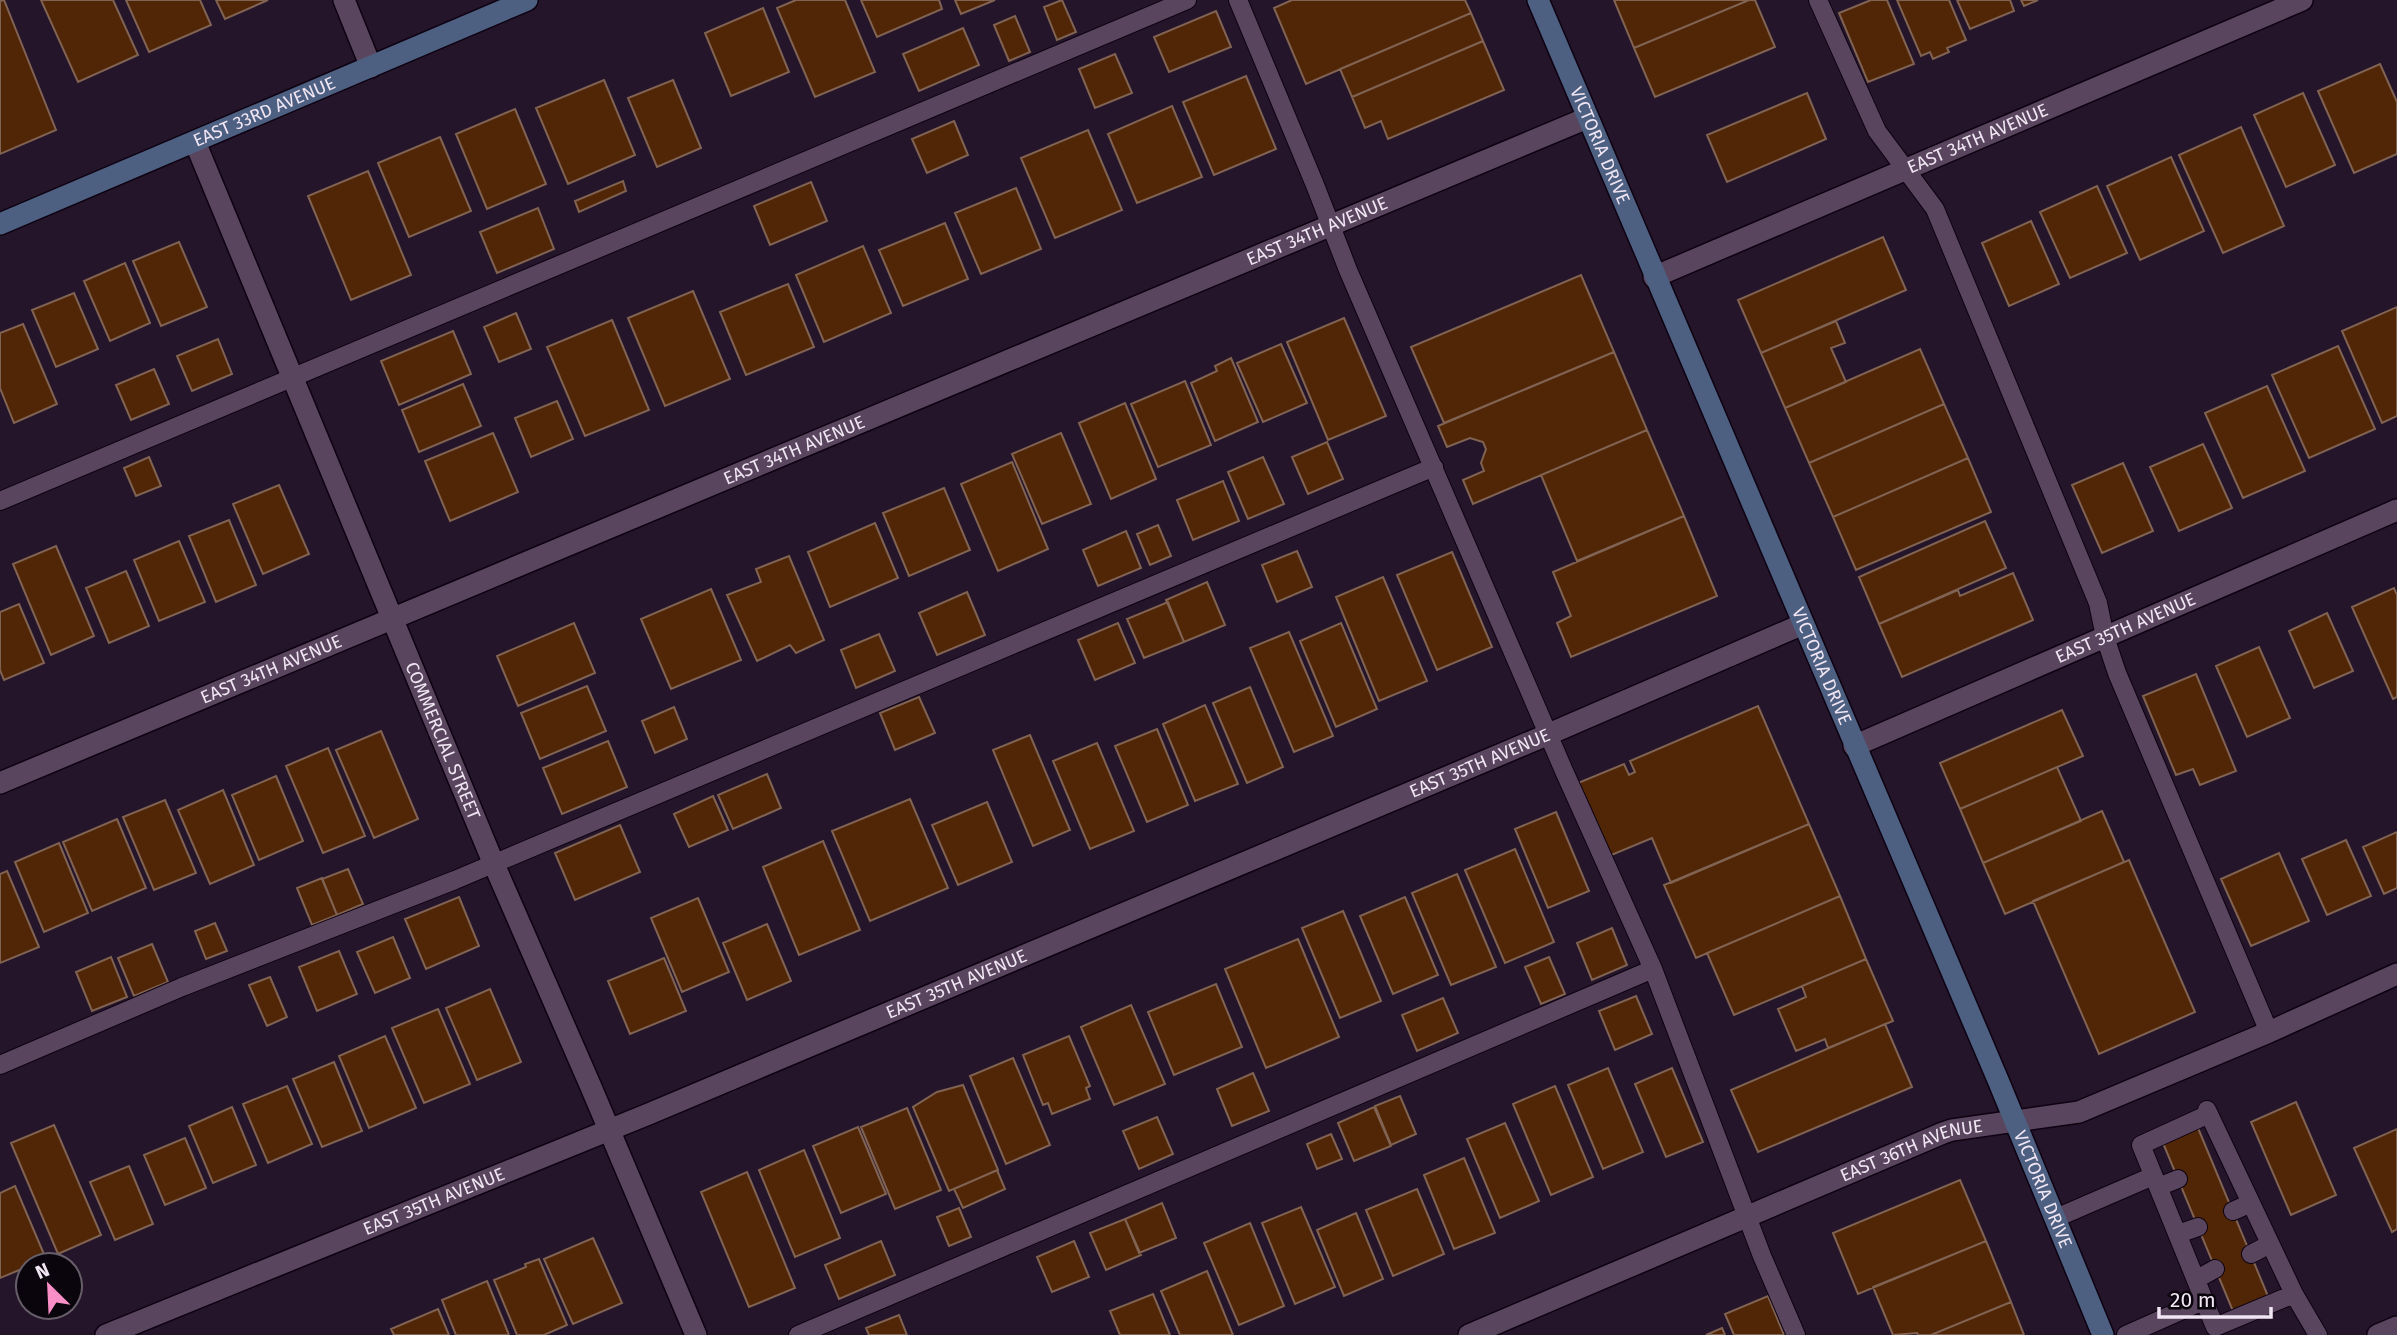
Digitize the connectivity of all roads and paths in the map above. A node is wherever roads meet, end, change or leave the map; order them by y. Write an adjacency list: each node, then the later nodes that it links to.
1 (344, 0): 8 (street)
2 (527, 0): 8 (street, EAST 33RD AVENUE)
3 (1187, 0): 15 (lane)
4 (1238, 0): 13 (lane)
5 (1538, 0): 9 (street, VICTORIA DRIVE)
6 (1818, 0): 11 (lane)
7 (2302, 0): 11 (street, EAST 34TH AVENUE)
8 (371, 67): 10 (street, EAST 33RD AVENUE)
9 (1587, 118): 13 (street, EAST 34TH AVENUE); 14 (street, VICTORIA DRIVE)
10 (195, 142): 12 (street, EAST 33RD AVENUE); 15 (street, COMMERCIAL STREET)
11 (1905, 172): 14 (street, EAST 34TH AVENUE); 21 (lane)
12 (0, 224)
13 (1331, 226): 16 (lane); 19 (street, EAST 34TH AVENUE)
14 (1654, 277): 20 (street, VICTORIA DRIVE)
15 (292, 377): 17 (lane); 19 (street, COMMERCIAL STREET)
16 (1434, 467): 22 (lane); 25 (lane)
17 (0, 500)
18 (2397, 510): 21 (street, EAST 35TH AVENUE)
19 (392, 620): 24 (street, EAST 34TH AVENUE); 25 (street, COMMERCIAL STREET)
20 (1803, 624): 22 (street, EAST 35TH AVENUE); 23 (street, VICTORIA DRIVE)
21 (2105, 637): 23 (street, EAST 35TH AVENUE); 28 (lane)
22 (1549, 734): 26 (lane); 31 (street, EAST 35TH AVENUE)
23 (1854, 746): 30 (street, VICTORIA DRIVE)
24 (0, 783)
25 (493, 862): 29 (lane); 31 (street, COMMERCIAL STREET)
26 (1653, 969): 36 (lane); 49 (lane)
27 (2397, 974): 28 (street, EAST 36TH AVENUE)
28 (2269, 1032): 30 (street, EAST 36TH AVENUE)
29 (0, 1065)
30 (2014, 1121): 36 (street, EAST 36TH AVENUE); 37 (street, VICTORIA DRIVE)
31 (609, 1130): 47 (street, EAST 35TH AVENUE); 48 (street, COMMERCIAL STREET)
32 (2178, 1180): 33 (lane)
33 (2156, 1182): 34 (lane); 37 (lane); 39 (lane)
34 (2251, 1203): 35 (lane); 40 (lane)
35 (2233, 1211)
36 (1748, 1216): 50 (street, EAST 36TH AVENUE); 51 (lane)
37 (2056, 1218): 52 (street, VICTORIA DRIVE)
38 (2198, 1227): 39 (lane)
39 (2178, 1234): 43 (lane)
40 (2270, 1244): 41 (lane); 44 (lane)
41 (2251, 1254)
42 (2215, 1269): 43 (lane)
43 (2197, 1279): 45 (lane)
44 (2294, 1294): 45 (lane); 54 (lane)
45 (2205, 1300): 53 (lane)
46 (2397, 1327): 55 (street)
47 (106, 1335)
48 (696, 1335)
49 (798, 1335)
50 (1469, 1335)
51 (1796, 1335)
52 (2103, 1335)
53 (2126, 1335)
54 (2318, 1335)
55 (2378, 1335)

